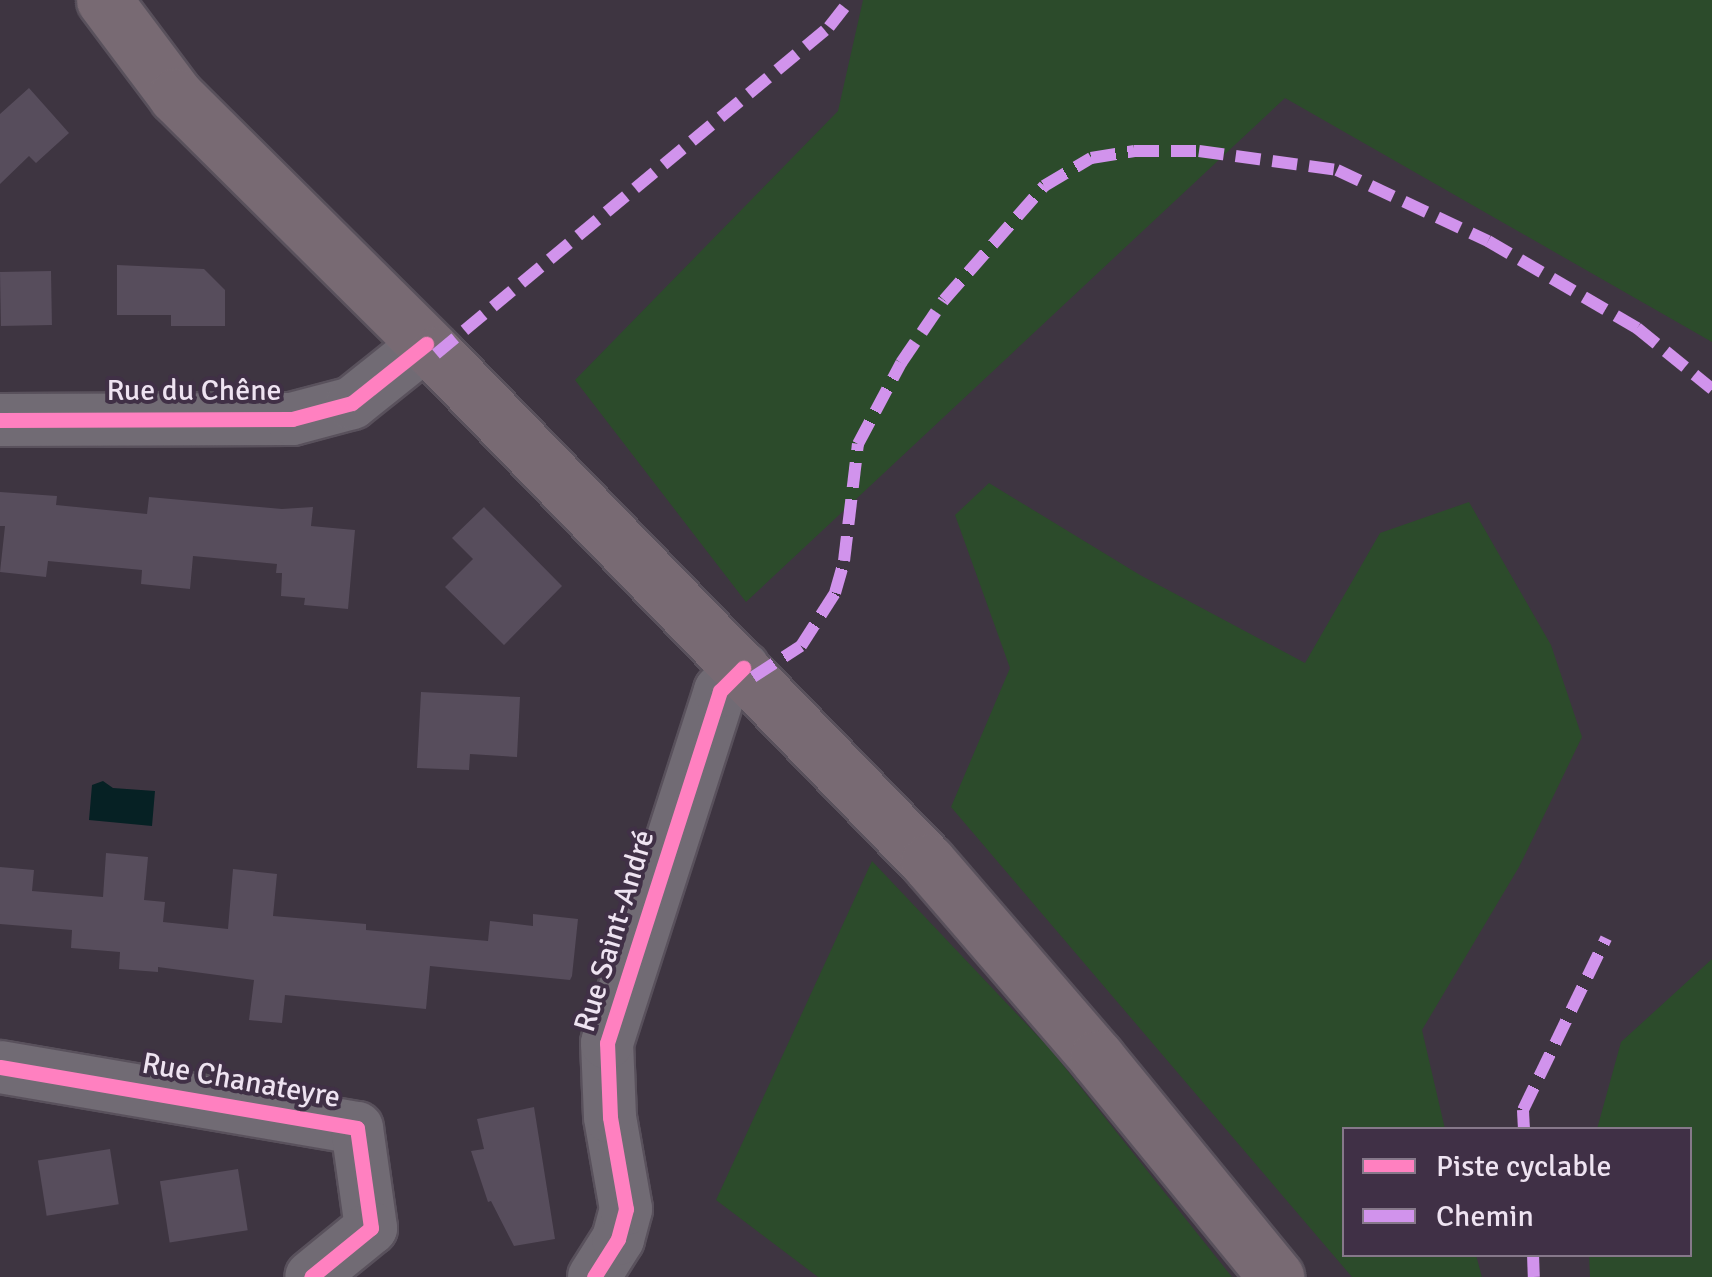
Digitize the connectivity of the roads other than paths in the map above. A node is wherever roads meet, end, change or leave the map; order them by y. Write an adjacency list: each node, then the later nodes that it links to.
1 (104, 0): 2 (main road)
2 (426, 344): 3 (street, Rue du Chêne); 4 (main road)
3 (0, 420)
4 (743, 668): 7 (street, Rue Saint-André); 8 (main road)
5 (0, 1067): 6 (street, Rue Chanateyre)
6 (311, 1277)
7 (594, 1277)
8 (1276, 1277)

